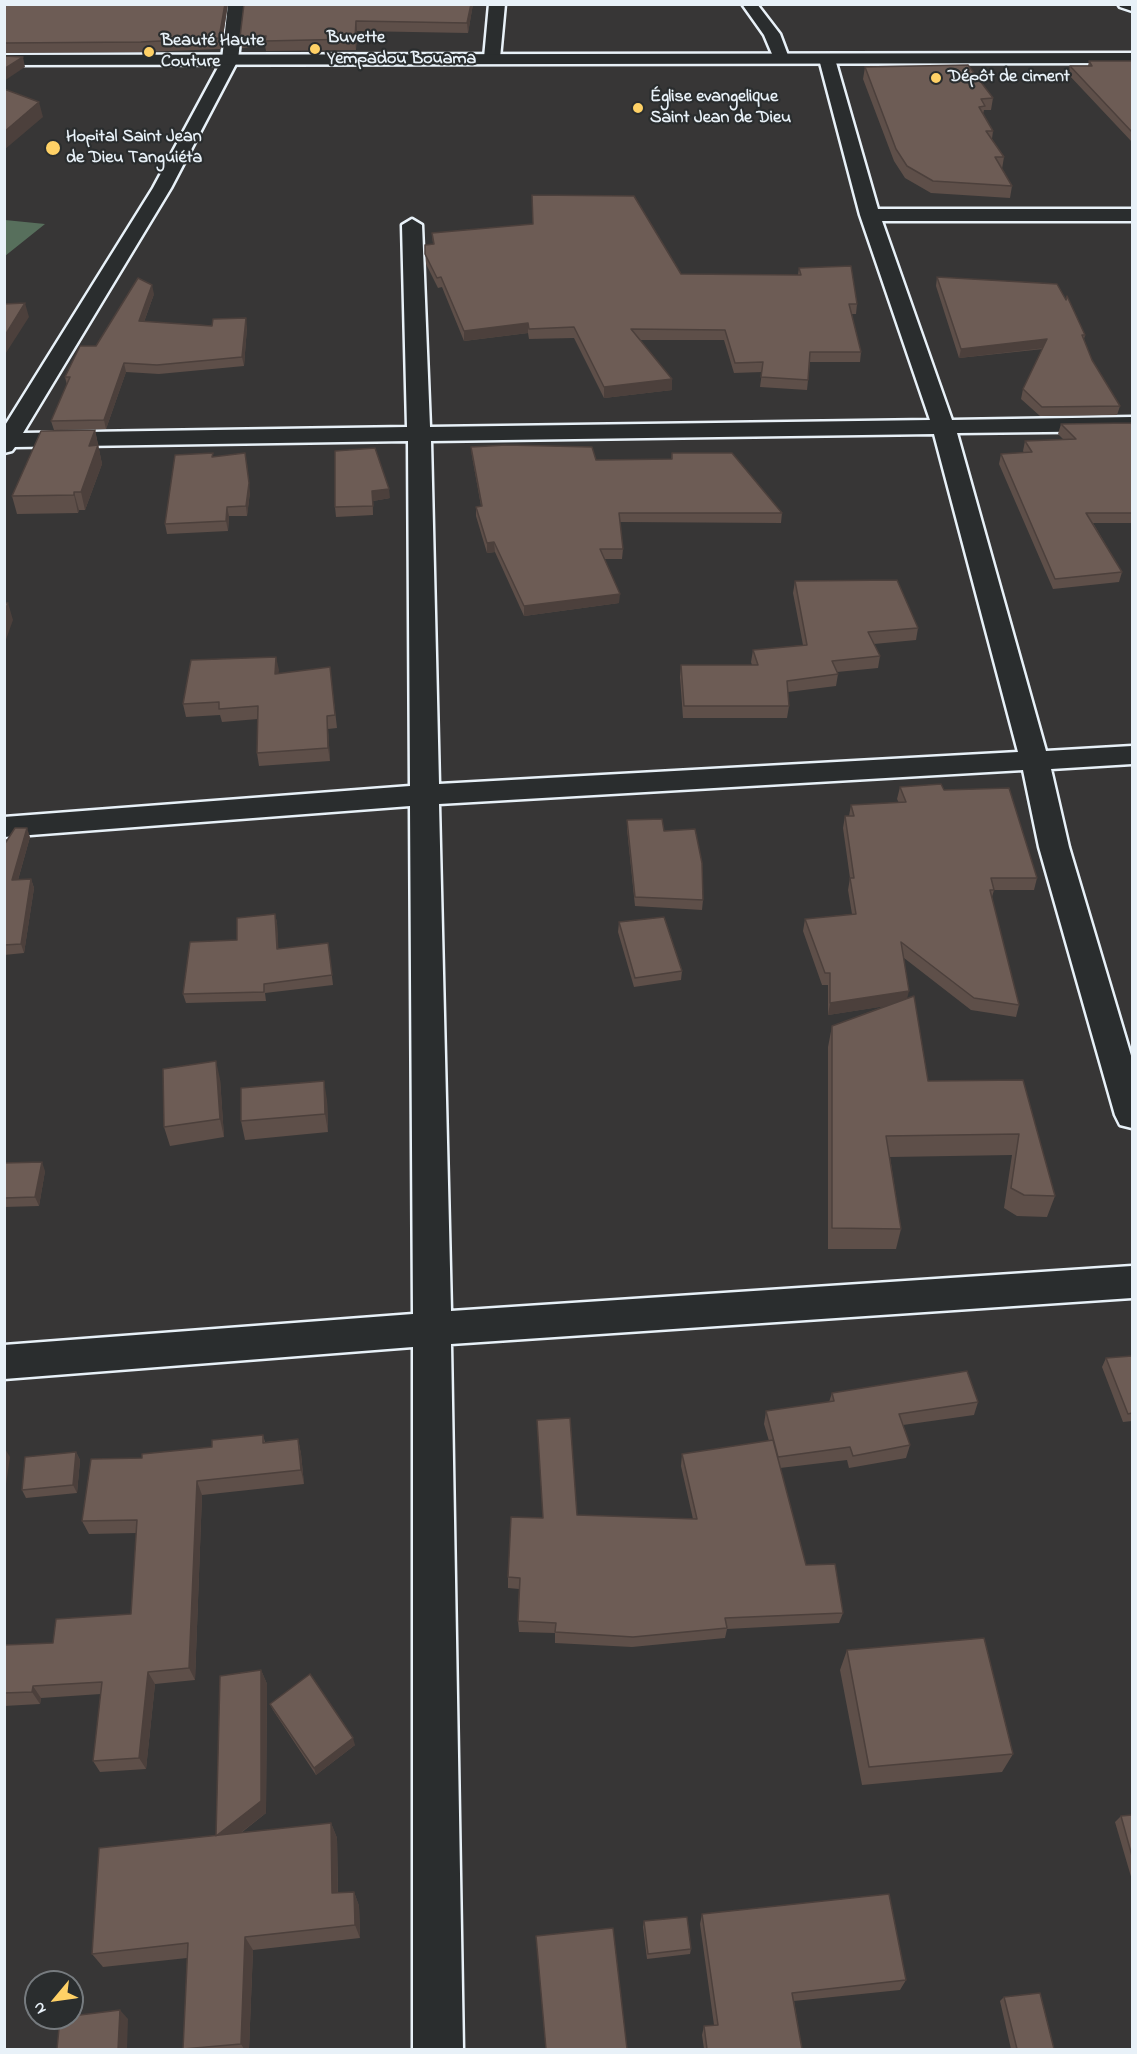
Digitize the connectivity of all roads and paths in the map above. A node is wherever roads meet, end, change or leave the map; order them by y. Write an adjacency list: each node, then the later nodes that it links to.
1 (236, 4): 11 (street)
2 (497, 4): 6 (street)
3 (748, 4): 7 (street)
4 (1125, 4): 5 (street)
5 (1132, 6)
6 (492, 58): 7 (street); 11 (street)
7 (781, 58): 9 (street)
8 (1132, 58): 9 (street)
9 (827, 59): 12 (street)
10 (4, 60): 11 (street)
11 (230, 60): 18 (street)
12 (870, 215): 13 (street); 16 (street)
13 (1132, 215)
14 (412, 225): 17 (street)
15 (1132, 424): 16 (street)
16 (944, 428): 17 (street); 20 (street)
17 (419, 434): 18 (street); 21 (street)
18 (6, 443)
19 (1132, 755): 20 (street)
20 (1035, 762): 21 (street); 23 (street)
21 (422, 795): 22 (street); 25 (street)
22 (4, 826)
23 (1132, 1115)
24 (1132, 1282): 25 (street)
25 (432, 1329): 26 (street); 27 (street)
26 (4, 1362)
27 (438, 2049)

